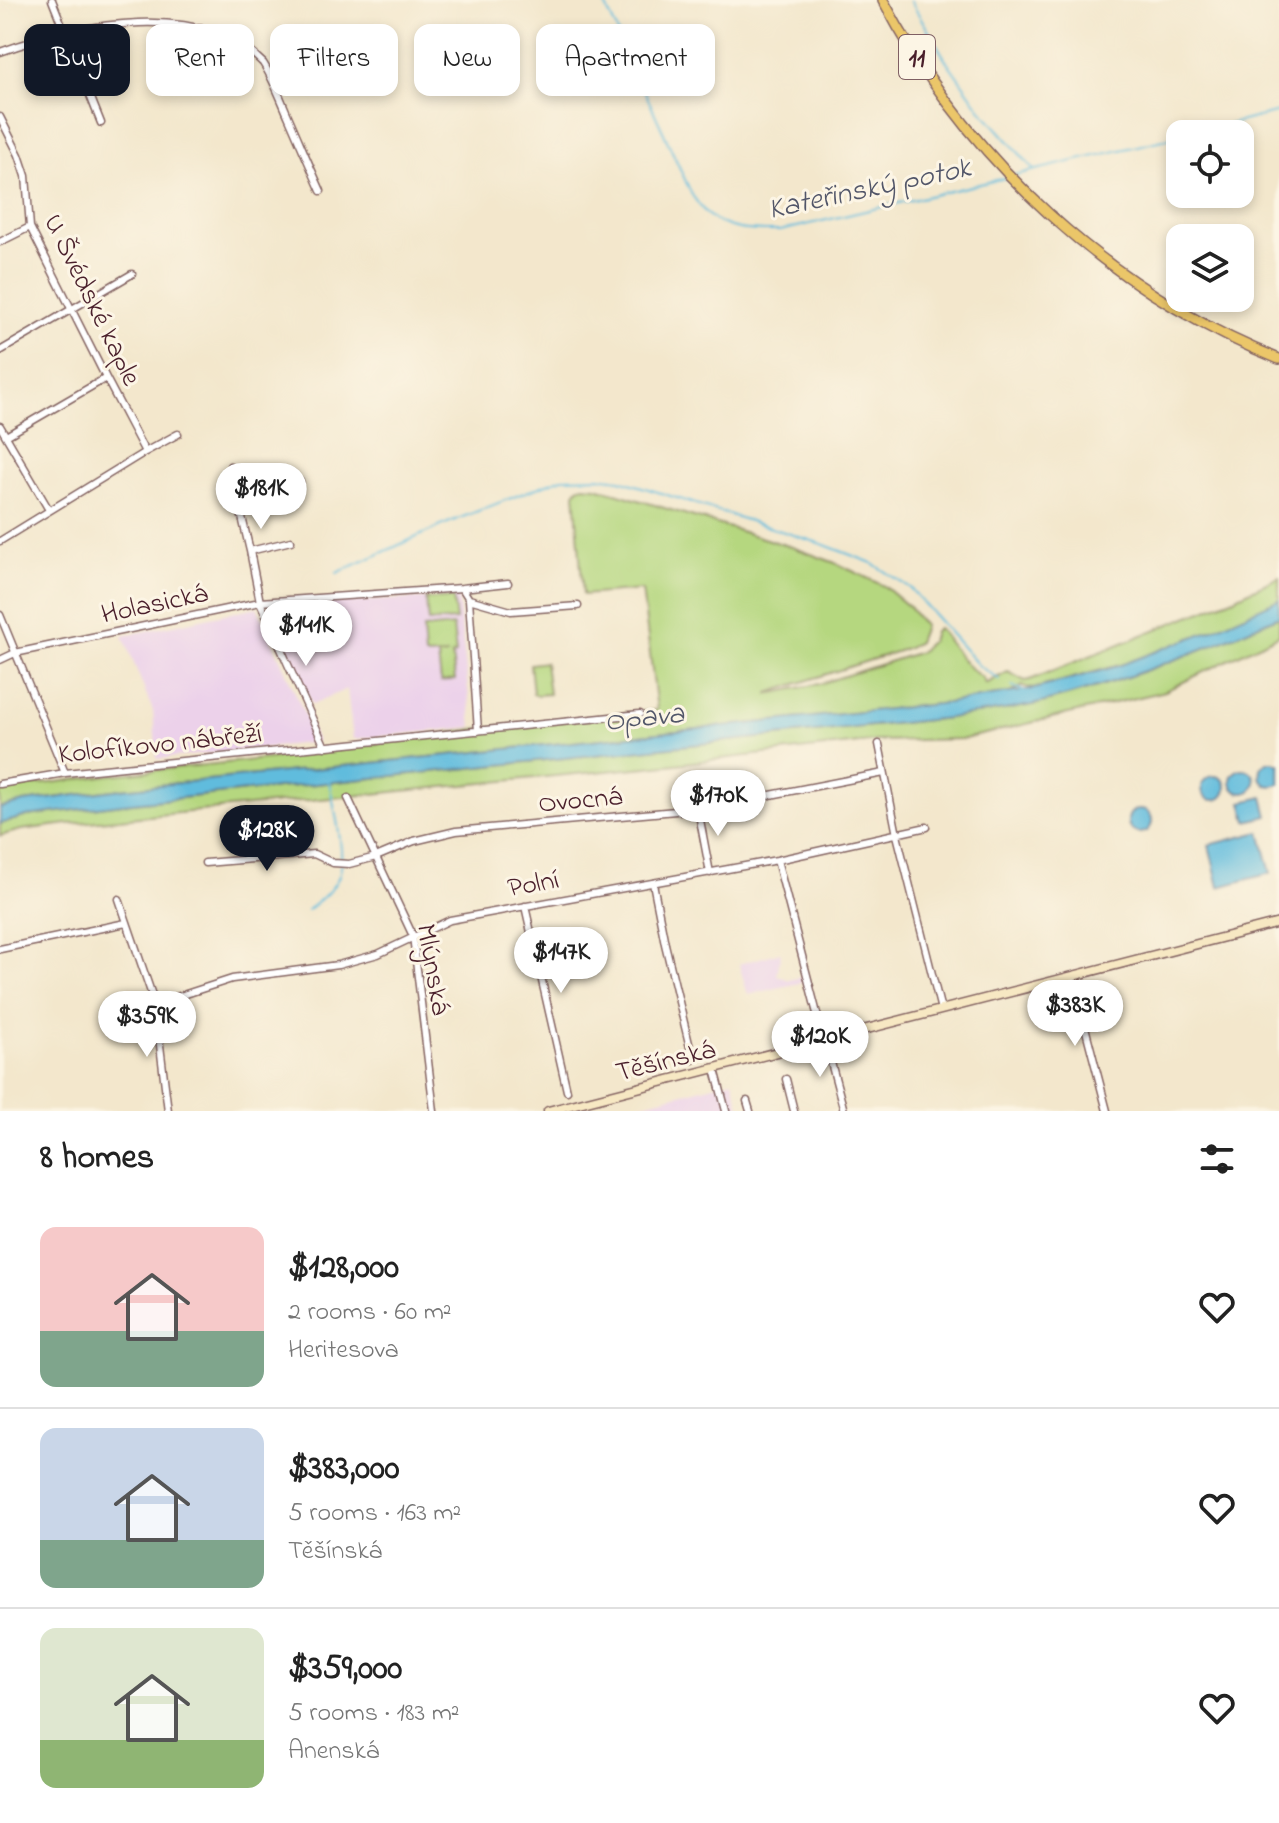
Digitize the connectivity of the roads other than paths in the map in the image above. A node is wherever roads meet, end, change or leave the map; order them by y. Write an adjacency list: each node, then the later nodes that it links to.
1 (52, 0): 4 (street)
2 (883, 0): 18 (main road, 11)
3 (111, 18): 5 (street)
4 (62, 24)
5 (85, 24)
6 (24, 43): 7 (street)
7 (0, 52)
8 (254, 52): 12 (street)
9 (90, 96): 11 (street)
10 (0, 117): 13 (street, U Švédské kaple)
11 (101, 123)
12 (321, 191)
13 (30, 227): 14 (street); 16 (street, U Švédské kaple)
14 (0, 242)
15 (132, 274): 16 (street)
16 (71, 309): 17 (street); 19 (street, U Švédské kaple)
17 (0, 351)
18 (1279, 359)
19 (106, 378): 22 (street); 23 (street, U Švédské kaple)
20 (0, 426): 22 (street)
21 (178, 434): 23 (street)
22 (6, 436): 27 (street)
23 (145, 452): 27 (street)
24 (230, 466): 26 (street)
25 (300, 482): 26 (street)
26 (238, 497): 30 (street)
27 (49, 510): 28 (street)
28 (0, 541)
29 (291, 541): 30 (street)
30 (250, 551): 34 (street)
31 (508, 583): 32 (street, Holasická)
32 (462, 588): 33 (street); 34 (street, Holasická)
33 (469, 599): 35 (street); 40 (street)
34 (260, 602): 37 (street, Holasická); 42 (street)
35 (578, 606)
36 (0, 615): 37 (street)
37 (15, 653): 38 (street, Holasická); 43 (street)
38 (0, 660)
39 (640, 714): 40 (street, Kolofíkovo nábřeží)
40 (478, 731): 42 (street, Kolofíkovo nábřeží)
41 (879, 744): 44 (street)
42 (325, 747): 43 (street, Kolofíkovo nábřeží)
43 (65, 773): 45 (street, Kolofíkovo nábřeží)
44 (884, 773): 47 (street, Ovocná); 49 (street)
45 (0, 784)
46 (348, 798): 50 (street, Mlýnská)
47 (698, 809): 50 (street, Ovocná); 53 (street)
48 (927, 827): 49 (street, Polní)
49 (897, 835): 51 (street, Polní); 63 (street)
50 (376, 857): 52 (street, Ovocná); 59 (street, Mlýnská)
51 (777, 860): 53 (street, Polní); 64 (street)
52 (205, 863)
53 (710, 873): 54 (street, Polní)
54 (653, 883): 56 (street, Polní); 66 (street)
55 (119, 899): 57 (street)
56 (525, 906): 59 (street, Polní); 69 (street)
57 (126, 923): 60 (street); 62 (street)
58 (1279, 923): 61 (street, Těšínská)
59 (413, 936): 62 (street, Polní); 72 (street, Mlýnská)
60 (0, 949)
61 (1072, 977): 63 (street, Těšínská); 78 (street)
62 (155, 1004): 71 (street)
63 (941, 1010): 65 (street, Těšínská)
64 (821, 1029)
65 (825, 1040): 67 (street, Těšínská); 77 (street)
66 (693, 1060)
67 (715, 1069): 73 (street, Těšínská); 74 (street)
68 (786, 1079): 76 (street)
69 (567, 1091)
70 (747, 1101): 75 (street)
71 (168, 1111)
72 (434, 1111)
73 (548, 1111)
74 (726, 1111)
75 (750, 1111)
76 (794, 1111)
77 (844, 1111)
78 (1107, 1111)

